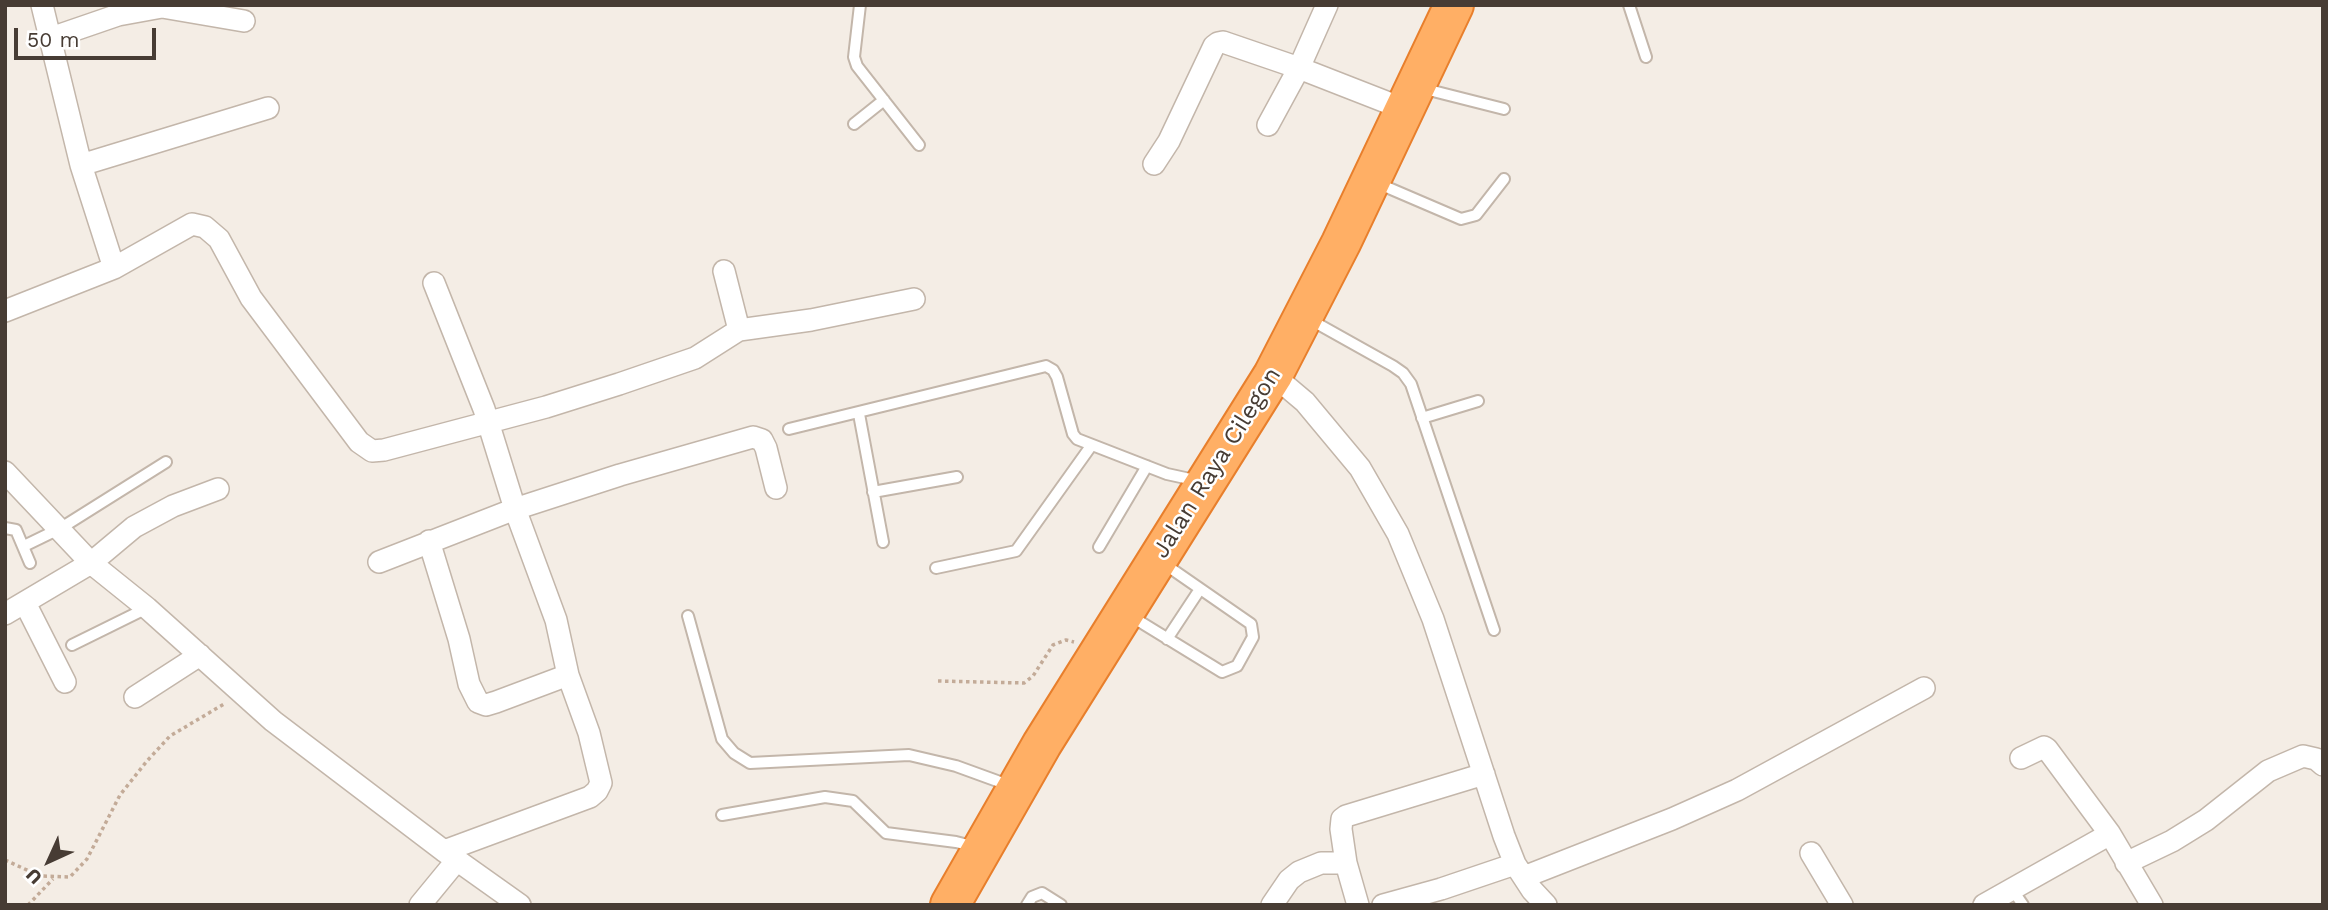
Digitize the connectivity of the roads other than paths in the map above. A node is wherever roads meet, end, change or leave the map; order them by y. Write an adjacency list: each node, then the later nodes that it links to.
1 (42, 5): 7 (street)
2 (860, 5): 11 (lane)
3 (1327, 5): 9 (street)
4 (1454, 5): 10 (highway, Jalan Raya Cilegon)
5 (1629, 5): 8 (lane)
6 (244, 21): 7 (street)
7 (51, 38): 18 (street)
8 (1646, 57)
9 (1299, 68): 10 (street); 15 (street); 17 (street)
10 (1410, 98): 13 (lane); 20 (highway, Jalan Raya Cilegon)
11 (884, 100): 14 (lane); 16 (lane)
12 (268, 108): 18 (street)
13 (1504, 109)
14 (854, 124)
15 (1268, 125)
16 (919, 145)
17 (1154, 164)
18 (81, 165): 21 (street)
19 (1504, 179): 20 (lane)
20 (1371, 180): 26 (highway, Jalan Raya Cilegon)
21 (114, 268): 25 (street); 32 (street)
22 (724, 271): 27 (street)
23 (434, 283): 32 (street)
24 (914, 299): 27 (street)
25 (5, 311)
26 (1304, 316): 28 (highway, Jalan Raya Cilegon); 31 (lane)
27 (739, 330): 32 (street)
28 (1273, 374): 39 (highway, Jalan Raya Cilegon); 71 (street)
29 (1478, 401): 31 (lane)
30 (859, 414): 33 (lane); 34 (lane); 42 (lane)
31 (1422, 418): 61 (lane)
32 (488, 422): 43 (street)
33 (789, 429)
34 (1091, 446): 36 (lane); 54 (lane)
35 (166, 462): 45 (lane)
36 (1147, 466): 39 (lane); 49 (lane)
37 (5, 472): 45 (street)
38 (957, 477): 42 (lane)
39 (1207, 483): 50 (highway, Jalan Raya Cilegon)
40 (218, 488): 53 (street)
41 (776, 488): 43 (street)
42 (873, 492): 47 (lane)
43 (515, 509): 46 (street); 65 (street)
44 (5, 528): 48 (lane)
45 (61, 528): 48 (lane); 53 (street)
46 (429, 541): 51 (street); 65 (street)
47 (883, 542)
48 (24, 546): 52 (lane)
49 (1099, 547)
50 (1158, 559): 55 (lane); 58 (highway, Jalan Raya Cilegon)
51 (379, 562)
52 (30, 563)
53 (91, 563): 56 (street); 57 (street)
54 (936, 568)
55 (1200, 589): 62 (lane); 62 (lane)
56 (25, 603): 59 (street); 66 (street)
57 (147, 608): 63 (lane); 64 (street)
58 (1125, 613): 62 (lane); 72 (highway, Jalan Raya Cilegon)
59 (5, 614)
60 (688, 617): 72 (lane)
61 (1494, 630)
62 (1167, 639)
63 (72, 645)
64 (200, 655): 68 (street); 77 (street)
65 (568, 675): 77 (street)
66 (65, 682)
67 (1924, 688): 80 (street)
68 (135, 697)
69 (2021, 758): 74 (street)
70 (2323, 765): 79 (street)
71 (1484, 774): 78 (street); 80 (street)
72 (1017, 788): 75 (highway, Jalan Raya Cilegon)
73 (722, 815): 75 (lane)
74 (2110, 834): 79 (street); 81 (street)
75 (982, 849): 84 (highway, Jalan Raya Cilegon)
76 (1811, 853): 91 (street)
77 (451, 855): 82 (street); 83 (street)
78 (1346, 863): 87 (street); 88 (street)
79 (2126, 863): 93 (street)
80 (1520, 870): 89 (street); 90 (street)
81 (2018, 897): 92 (street)
82 (420, 905)
83 (520, 905)
84 (950, 905)
85 (1027, 905): 86 (lane)
86 (1061, 905)
87 (1272, 905)
88 (1358, 905)
89 (1383, 905)
90 (1546, 905)
91 (1842, 905)
92 (1984, 905)
93 (2152, 905)

